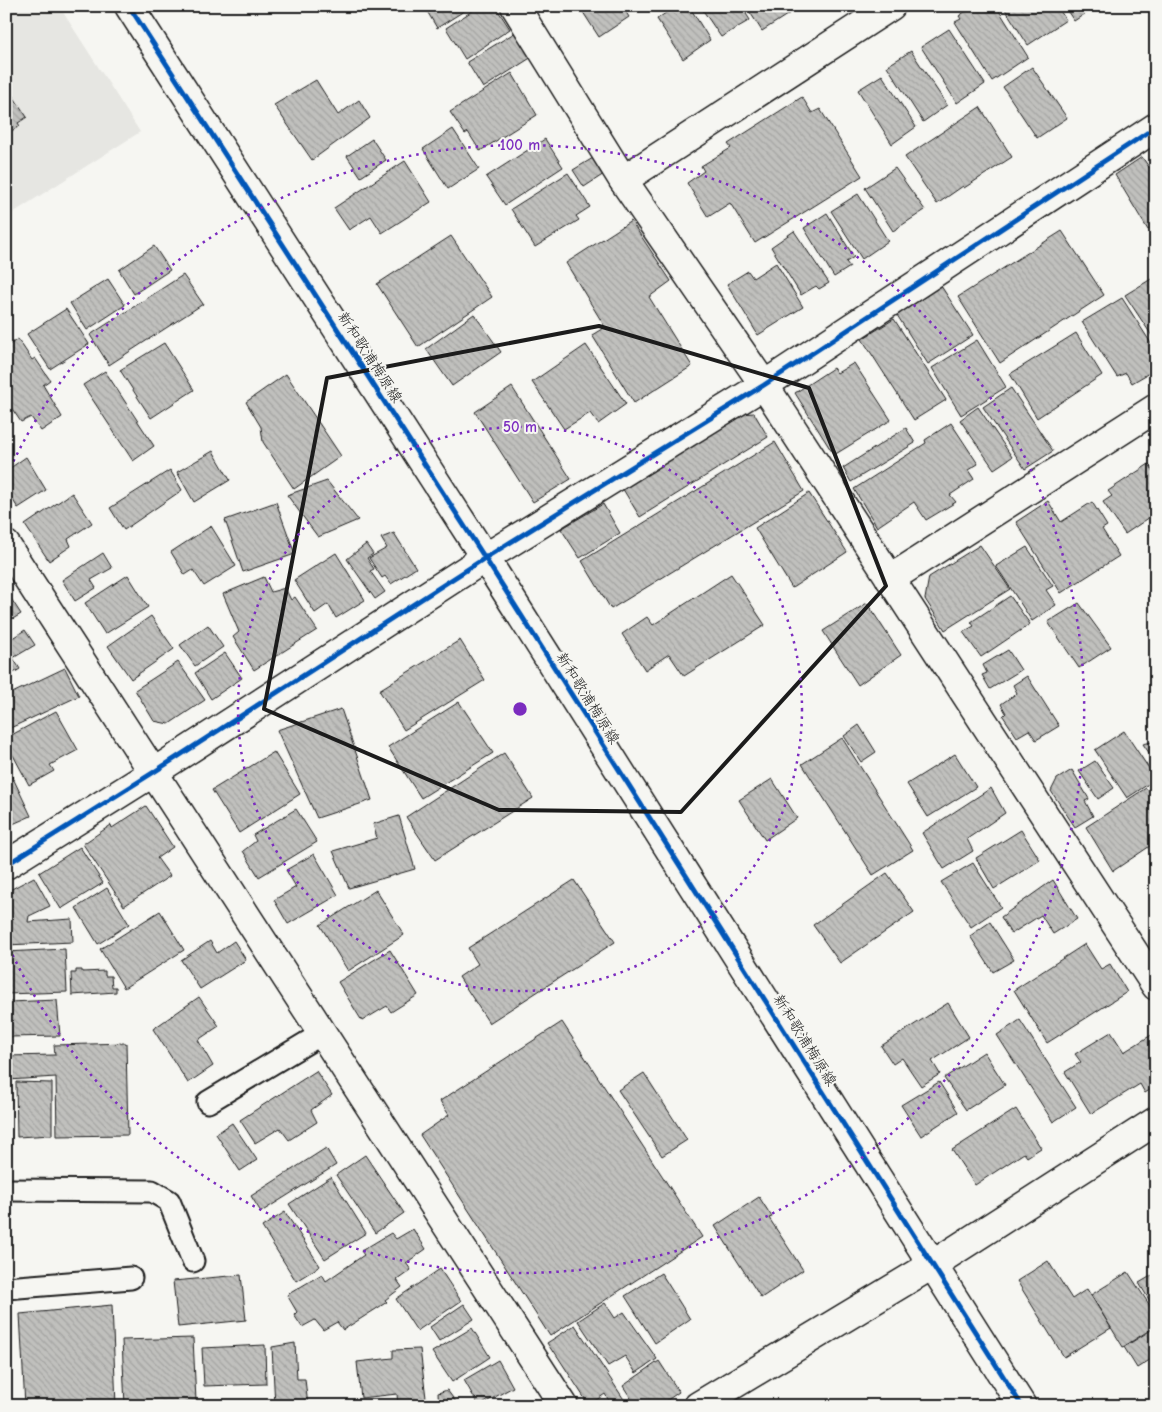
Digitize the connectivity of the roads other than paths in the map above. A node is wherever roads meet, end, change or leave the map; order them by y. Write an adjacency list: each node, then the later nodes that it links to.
1 (129, 6): 9 (street, 新和歌浦梅原線)
2 (515, 6): 5 (street)
3 (890, 6): 5 (street)
4 (1156, 127): 6 (street)
5 (623, 180): 6 (street)
6 (764, 385): 9 (street); 10 (street)
7 (1156, 408): 10 (street)
8 (6, 545): 11 (street)
9 (485, 558): 11 (street); 19 (street, 新和歌浦梅原線)
10 (890, 579): 13 (street)
11 (154, 772): 12 (street); 14 (street)
12 (6, 865)
13 (1156, 985)
14 (323, 1033): 15 (lane); 22 (street)
15 (208, 1102)
16 (1156, 1121): 19 (street)
17 (6, 1190): 18 (lane)
18 (193, 1261)
19 (932, 1265): 23 (street); 24 (street, 新和歌浦梅原線)
20 (131, 1278): 21 (lane)
21 (6, 1288)
22 (564, 1406)
23 (698, 1406)
24 (1022, 1406)

